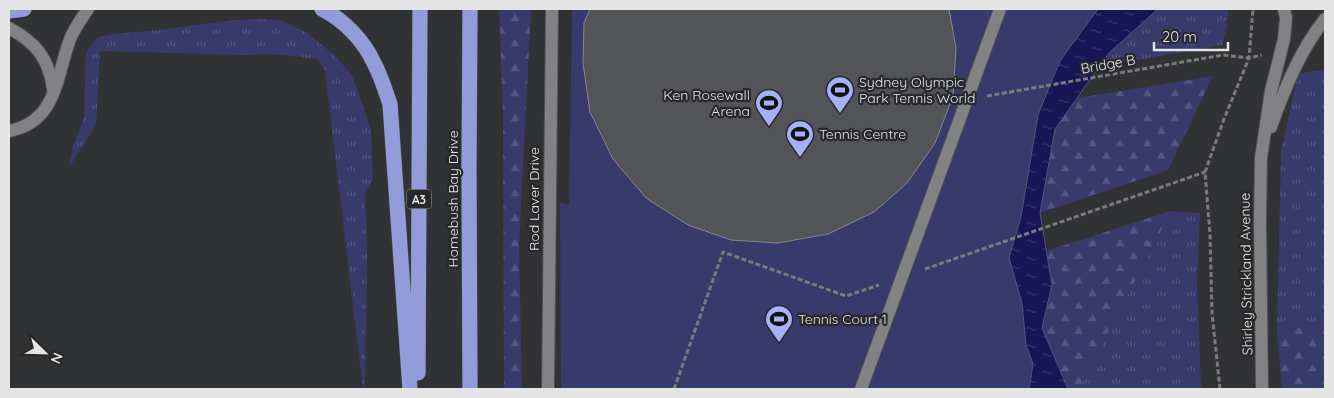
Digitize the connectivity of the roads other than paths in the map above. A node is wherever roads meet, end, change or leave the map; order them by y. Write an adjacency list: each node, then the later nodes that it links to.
1 (24, 9): 10 (highway)
2 (88, 9): 14 (street)
3 (322, 9): 13 (highway)
4 (335, 9): 13 (street)
5 (420, 9): 18 (highway, A3)
6 (470, 9): 19 (highway, Homebush Bay Drive)
7 (552, 9): 20 (street, Rod Laver Drive)
8 (1000, 9): 21 (street)
9 (1284, 9): 16 (street, Shirley Strickland Avenue)
10 (9, 11)
11 (1325, 19): 16 (street, Shirley Strickland Avenue)
12 (9, 28): 14 (street)
13 (354, 34): 17 (highway)
14 (54, 94): 15 (street)
15 (9, 132)
16 (1261, 158): 22 (street, Shirley Strickland Avenue)
17 (410, 389)
18 (418, 389)
19 (470, 389)
20 (548, 389)
21 (861, 389)
22 (1262, 389)

